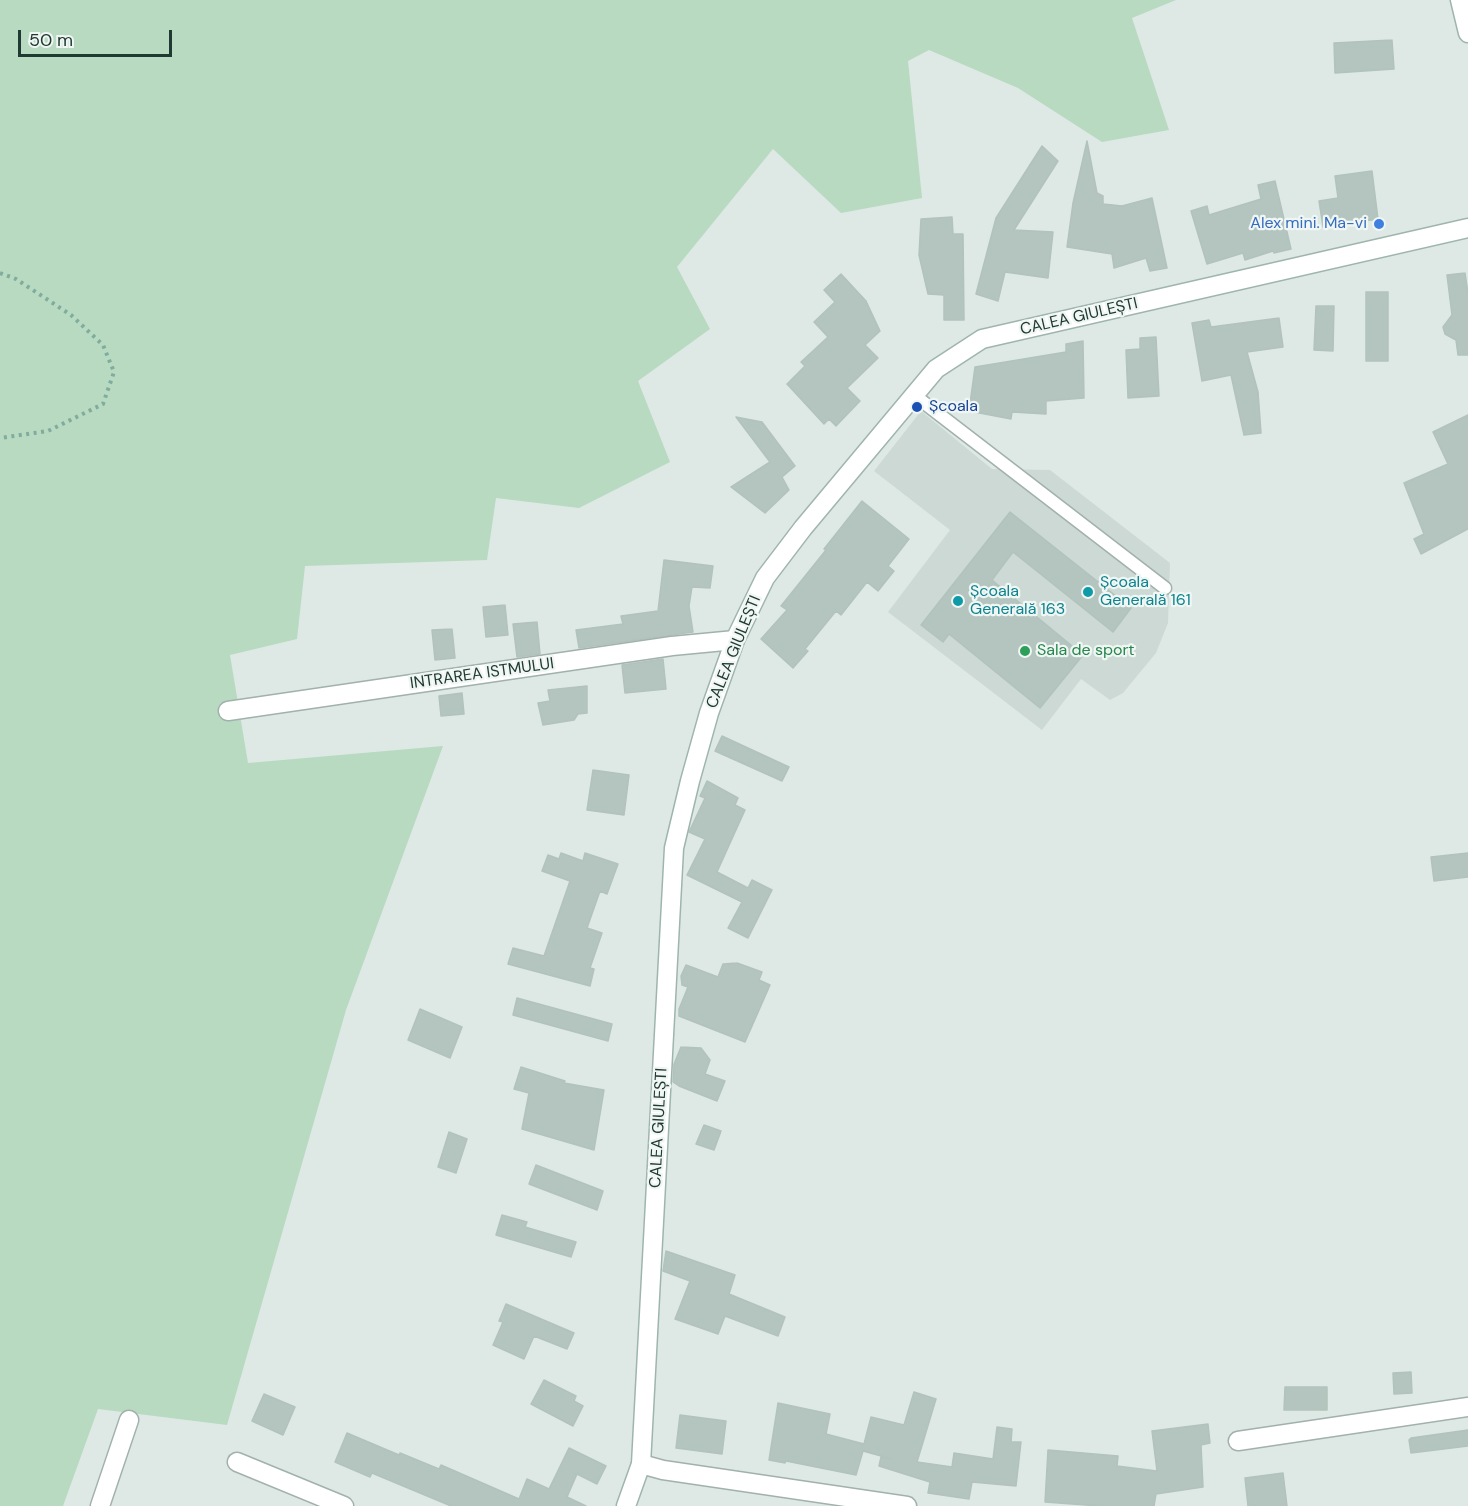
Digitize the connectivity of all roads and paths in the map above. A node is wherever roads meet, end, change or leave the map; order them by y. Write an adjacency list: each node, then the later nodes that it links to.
1 (1460, 0): 2 (main road)
2 (1468, 33)
3 (1468, 228): 5 (main road, CALEA GIULEȘTI)
4 (0, 273): 6 (path)
5 (914, 395): 7 (lane); 8 (main road, CALEA GIULEȘTI)
6 (0, 438)
7 (1165, 588)
8 (735, 640): 9 (main road, INTRAREA ISTMULUI); 14 (main road, CALEA GIULEȘTI)
9 (228, 711)
10 (1468, 1407): 12 (main road)
11 (129, 1420): 15 (main road)
12 (1238, 1441)
13 (237, 1461): 16 (main road)
14 (641, 1464): 17 (main road, CALEA GIULEȘTI); 18 (main road)
15 (100, 1506)
16 (344, 1506)
17 (626, 1506)
18 (907, 1506)

